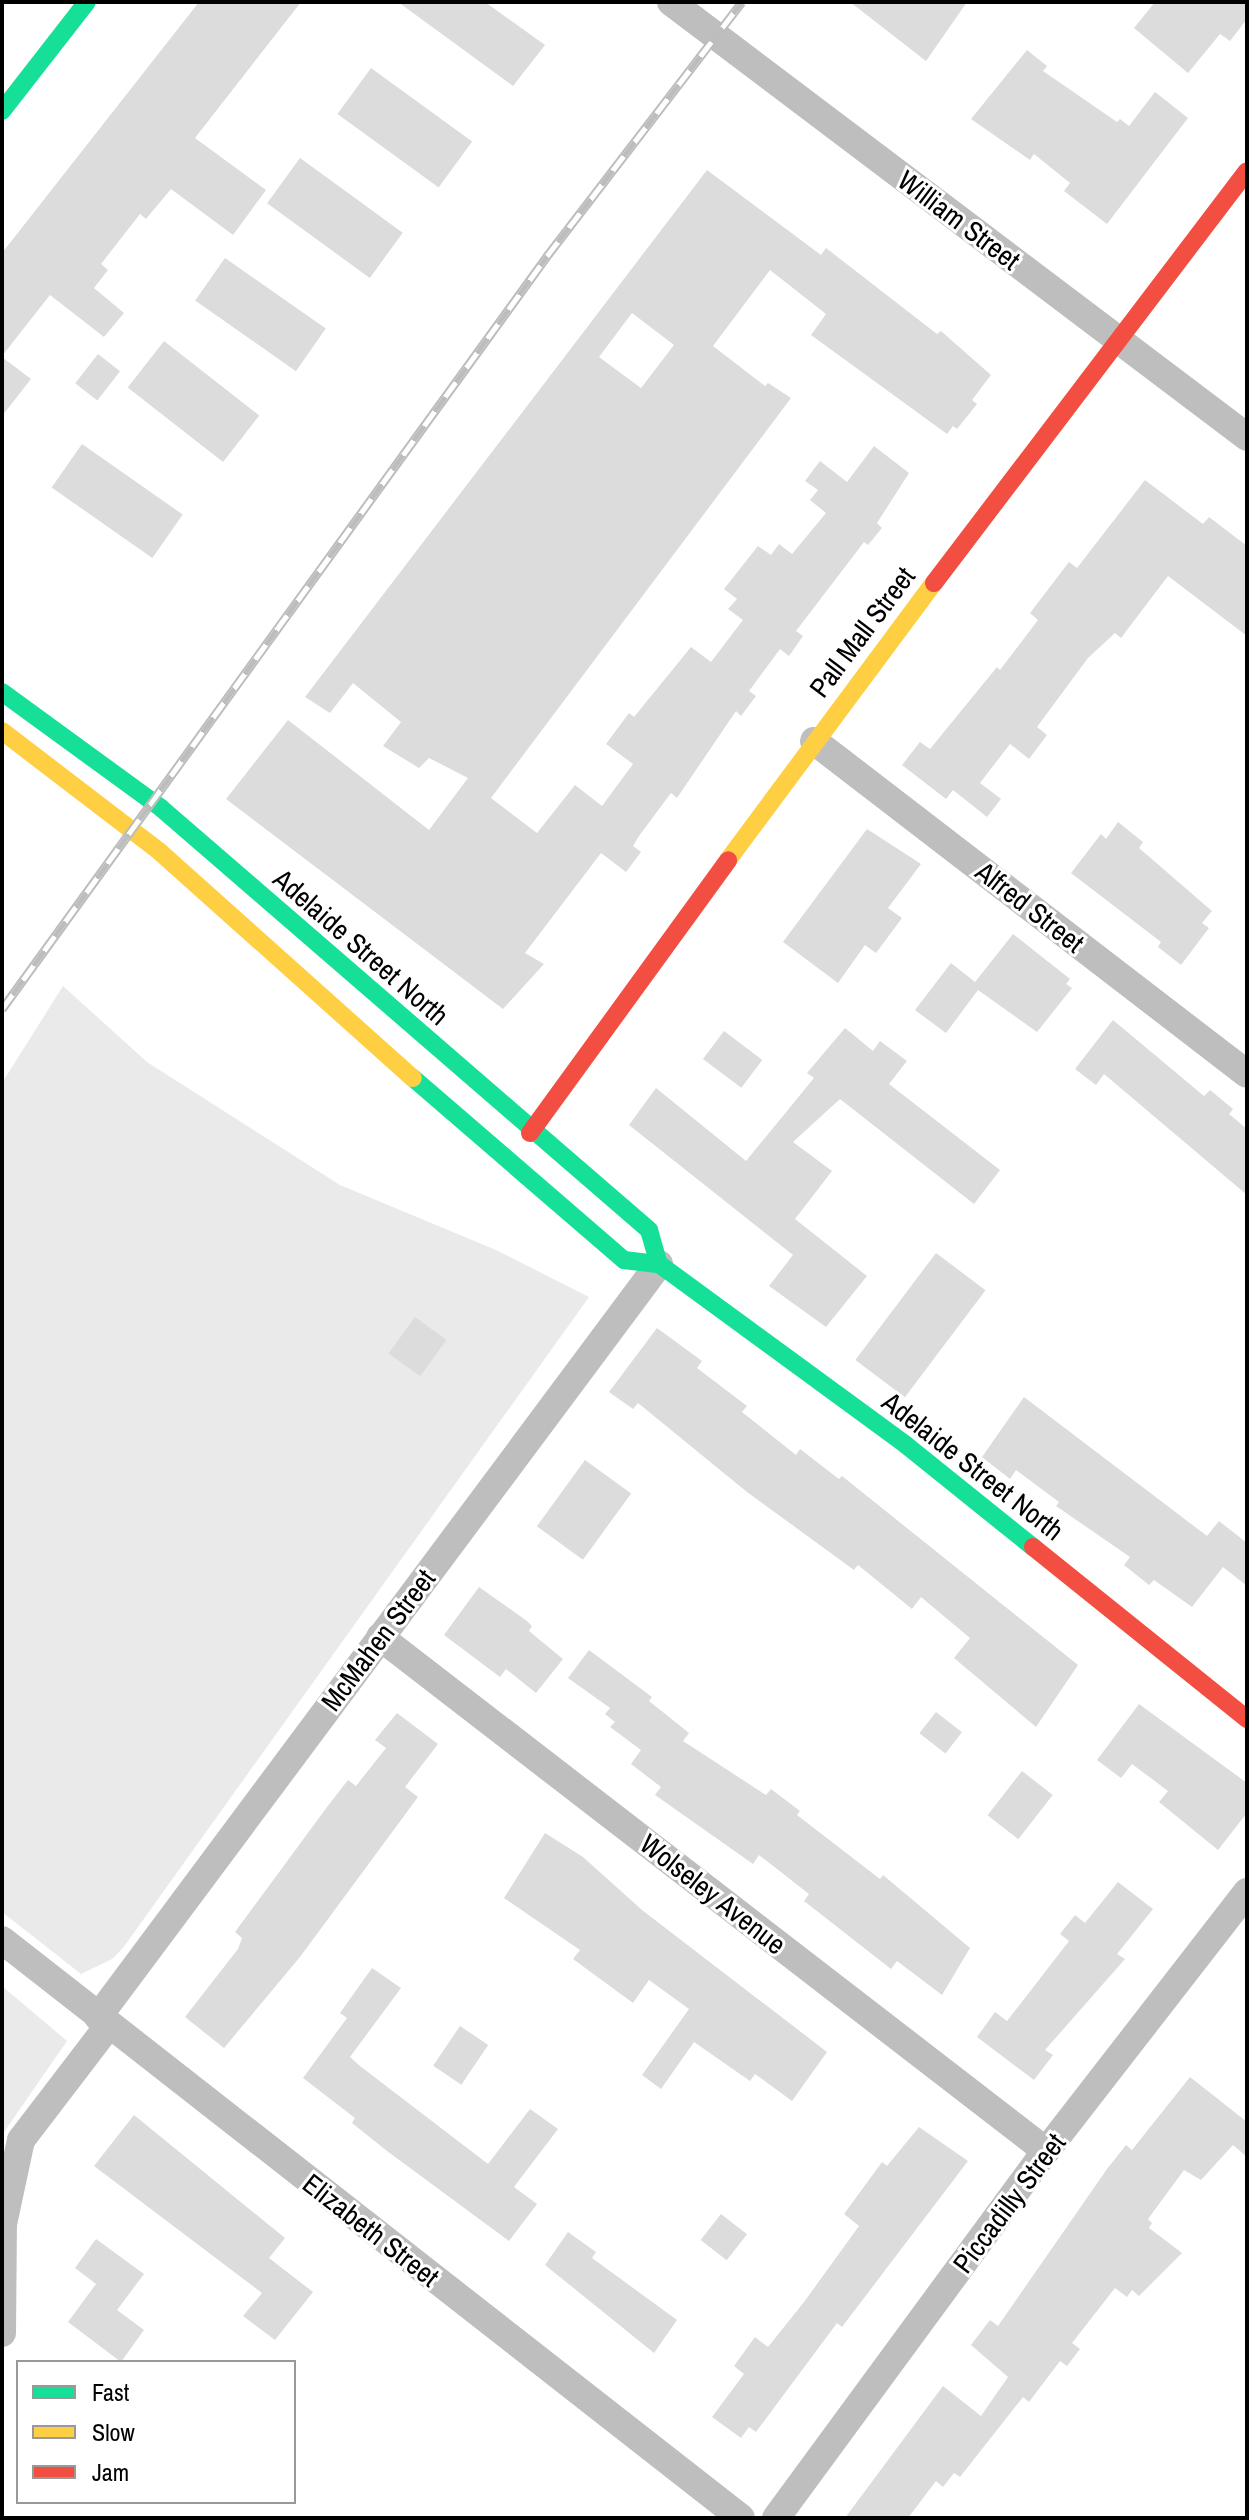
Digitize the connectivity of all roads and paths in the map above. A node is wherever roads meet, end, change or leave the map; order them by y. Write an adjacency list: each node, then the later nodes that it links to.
1 (87, 2): 3 (main road)
2 (671, 2): 5 (street, William Street)
3 (2, 111)
4 (1247, 171): 5 (main road, Pall Mall Street)
5 (1119, 340): 6 (street, William Street); 9 (main road, Pall Mall Street)
6 (1247, 437)
7 (2, 692): 11 (main road, Adelaide Street North)
8 (2, 731): 12 (main road, Adelaide Street North)
9 (814, 741): 10 (street, Alfred Street); 11 (main road, Pall Mall Street)
10 (1247, 1074)
11 (530, 1133): 12 (main road, Adelaide Street North)
12 (659, 1264): 13 (street, McMahen Street); 14 (main road, Adelaide Street North)
13 (380, 1637): 17 (street, McMahen Street); 18 (street, Wolseley Avenue)
14 (1247, 1719)
15 (1247, 1892): 18 (street, Piccadilly Street)
16 (2, 1940): 17 (street, Elizabeth Street)
17 (104, 2021): 19 (street, McMahen Street); 20 (street, Elizabeth Street)
18 (1046, 2151): 21 (street, Piccadilly Street)
19 (2, 2333)
20 (741, 2518)
21 (776, 2518)

